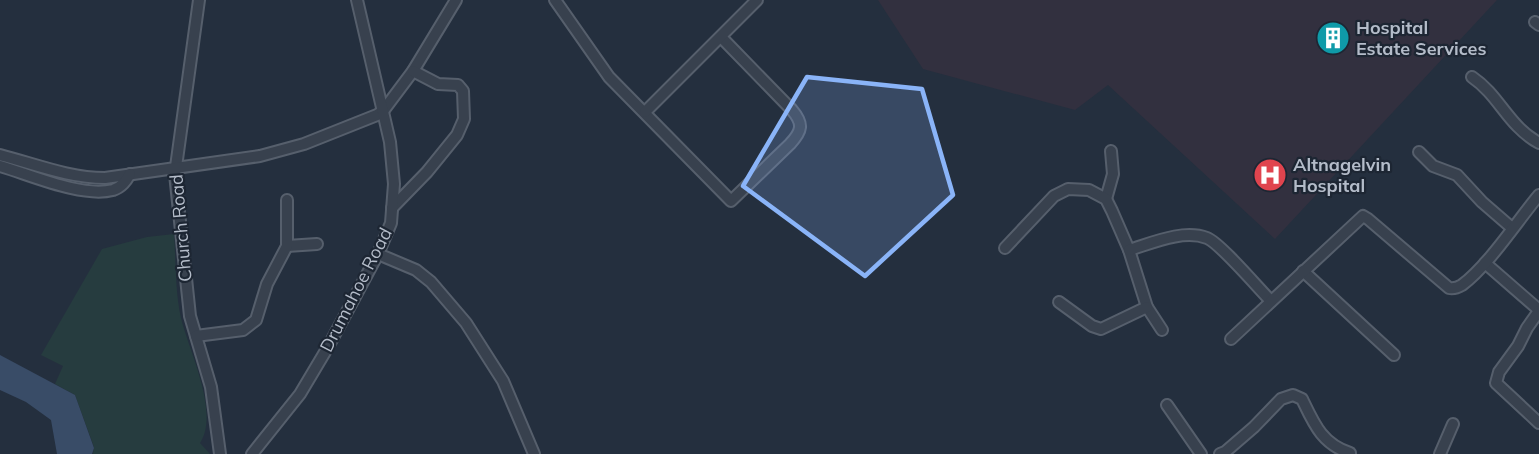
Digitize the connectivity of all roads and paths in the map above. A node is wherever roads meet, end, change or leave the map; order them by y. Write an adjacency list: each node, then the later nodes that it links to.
1 (199, 0): 16 (street, Church Road)
2 (357, 0): 9 (street, Drumahoe Road)
3 (456, 0): 7 (street)
4 (555, 0): 10 (street)
5 (758, 0): 6 (street)
6 (721, 37): 10 (street); 10 (street)
7 (413, 71): 9 (street); 23 (street)
8 (1472, 77): 11 (street)
9 (383, 111): 16 (street); 23 (street, Drumahoe Road)
10 (645, 112)
11 (1539, 143)
12 (1111, 151): 21 (street)
13 (1419, 152): 24 (street)
14 (0, 154): 18 (street)
15 (0, 165): 19 (street)
16 (175, 168): 17 (street); 37 (street, Church Road)
17 (130, 174): 18 (street); 19 (street)
18 (87, 178): 19 (street)
19 (84, 190)
20 (1539, 195): 24 (street)
21 (1106, 199): 27 (street); 28 (street)
22 (287, 200): 26 (street)
23 (392, 208): 29 (street, Drumahoe Road)
24 (1512, 228): 30 (street)
25 (317, 244): 26 (street)
26 (287, 246): 37 (street)
27 (1005, 248)
28 (1129, 250): 32 (street); 34 (street)
29 (378, 254): 45 (street, Drumahoe Road); 46 (street)
30 (1485, 262): 31 (street); 35 (street)
31 (1303, 271): 32 (street); 39 (street)
32 (1271, 301): 38 (street)
33 (1059, 302): 34 (street)
34 (1147, 308): 36 (street)
35 (1539, 310): 41 (street)
36 (1162, 330)
37 (196, 336): 44 (street, Church Road)
38 (1231, 339)
39 (1394, 355)
40 (1167, 405): 47 (street)
41 (1539, 423)
42 (1460, 440): 50 (street)
43 (1355, 442): 49 (street)
44 (220, 454)
45 (252, 454)
46 (534, 454)
47 (1201, 454)
48 (1220, 454): 49 (street)
49 (1350, 454)
50 (1440, 454)

